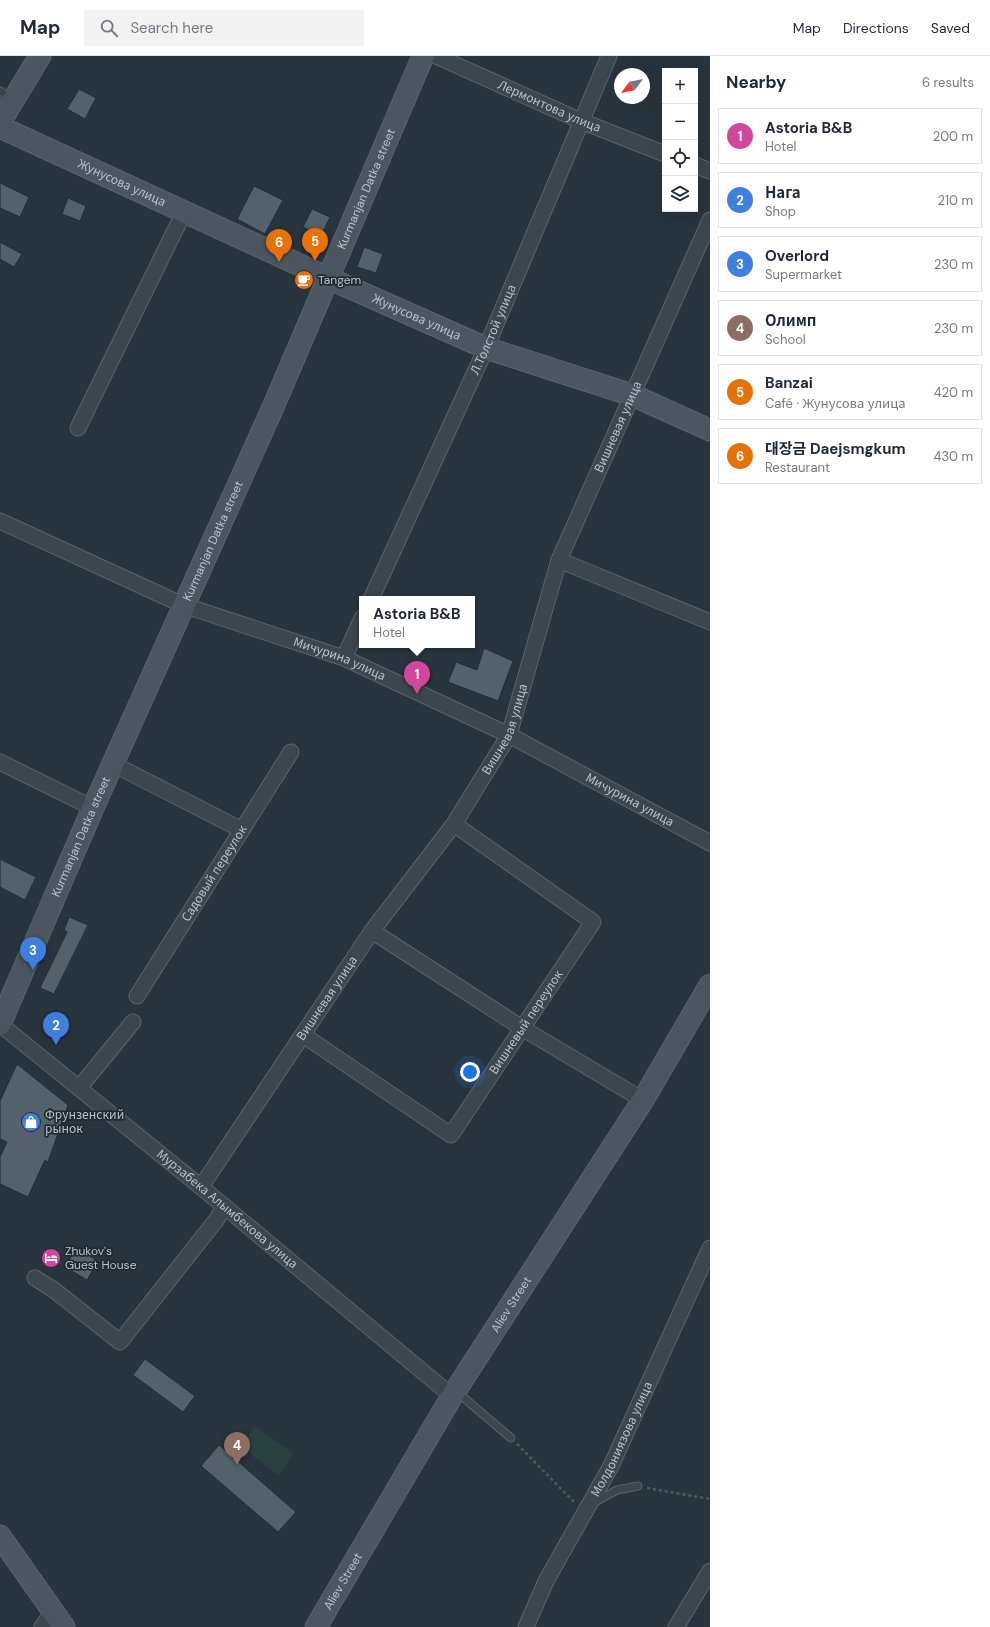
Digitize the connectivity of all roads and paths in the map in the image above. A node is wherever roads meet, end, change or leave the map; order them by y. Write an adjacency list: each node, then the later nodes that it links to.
1 (40, 56): 5 (main road)
2 (423, 56): 15 (main road, Kurmanjan Datka street)
3 (436, 56): 6 (street, Лермонтова улица)
4 (609, 56): 6 (street, Л.Толстой улица)
5 (7, 96): 7 (main road)
6 (581, 121): 9 (street, Лермонтова улица); 16 (street, Л.Толстой улица)
7 (0, 122)
8 (0, 127): 12 (main road, Жунусова улица)
9 (662, 153)
10 (698, 166): 11 (street)
11 (710, 171)
12 (184, 212): 15 (main road, Жунусова улица); 18 (street)
13 (710, 220): 14 (street, Вишневая улица)
14 (704, 252): 17 (street, Вишневая улица)
15 (328, 278): 16 (main road, Жунусова улица); 23 (main road, Kurmanjan Datka street)
16 (486, 348): 17 (main road, Жунусова улица); 22 (street, Л.Толстой улица)
17 (632, 395): 19 (main road, Жунусова улица); 21 (street, Вишневая улица)
18 (78, 428)
19 (710, 430)
20 (0, 520): 23 (street, Мичурина улица)
21 (559, 560): 24 (street); 27 (street, Вишневая улица)
22 (372, 596)
23 (183, 605): 26 (street, Мичурина улица); 30 (main road, Kurmanjan Datka street)
24 (710, 622)
25 (359, 625): 26 (street)
26 (344, 658): 27 (street, Мичурина улица)
27 (508, 735): 32 (street, Вишневая улица); 34 (street, Мичурина улица)
28 (292, 752): 33 (street, Садовый переулок)
29 (0, 762): 31 (street)
30 (113, 764): 31 (main road, Kurmanjan Datka street); 33 (street)
31 (93, 808): 39 (main road, Kurmanjan Datka street)
32 (454, 824): 35 (street, Вишневая улица); 40 (street, Вишневый переулок)
33 (242, 830): 37 (street, Садовый переулок)
34 (710, 843)
35 (372, 931): 40 (street); 41 (street, Вишневая улица)
36 (710, 985): 43 (main road, Aliev Street)
37 (137, 996)
38 (133, 1022): 42 (street)
39 (0, 1024): 42 (street, Мурзабека Алымбекова улица)
40 (522, 1028): 41 (street, Вишневый переулок); 43 (street)
41 (302, 1035): 44 (street, Вишневая улица)
42 (79, 1088): 44 (street, Мурзабека Алымбекова улица)
43 (643, 1100): 48 (main road, Aliev Street)
44 (201, 1187): 45 (street, Мурзабека Алымбекова улица)
45 (224, 1206): 47 (street); 48 (street, Мурзабека Алымбекова улица)
46 (710, 1248): 52 (street, Молдониязова улица)
47 (34, 1278)
48 (454, 1393): 49 (lane); 56 (main road, Aliev Street)
49 (511, 1438): 52 (path)
50 (638, 1486): 51 (path); 52 (lane)
51 (710, 1499)
52 (586, 1509): 57 (street, Молдониязова улица)
53 (0, 1536): 55 (main road)
54 (710, 1571): 58 (street)
55 (53, 1622)
56 (316, 1627)
57 (526, 1627)
58 (676, 1627)

